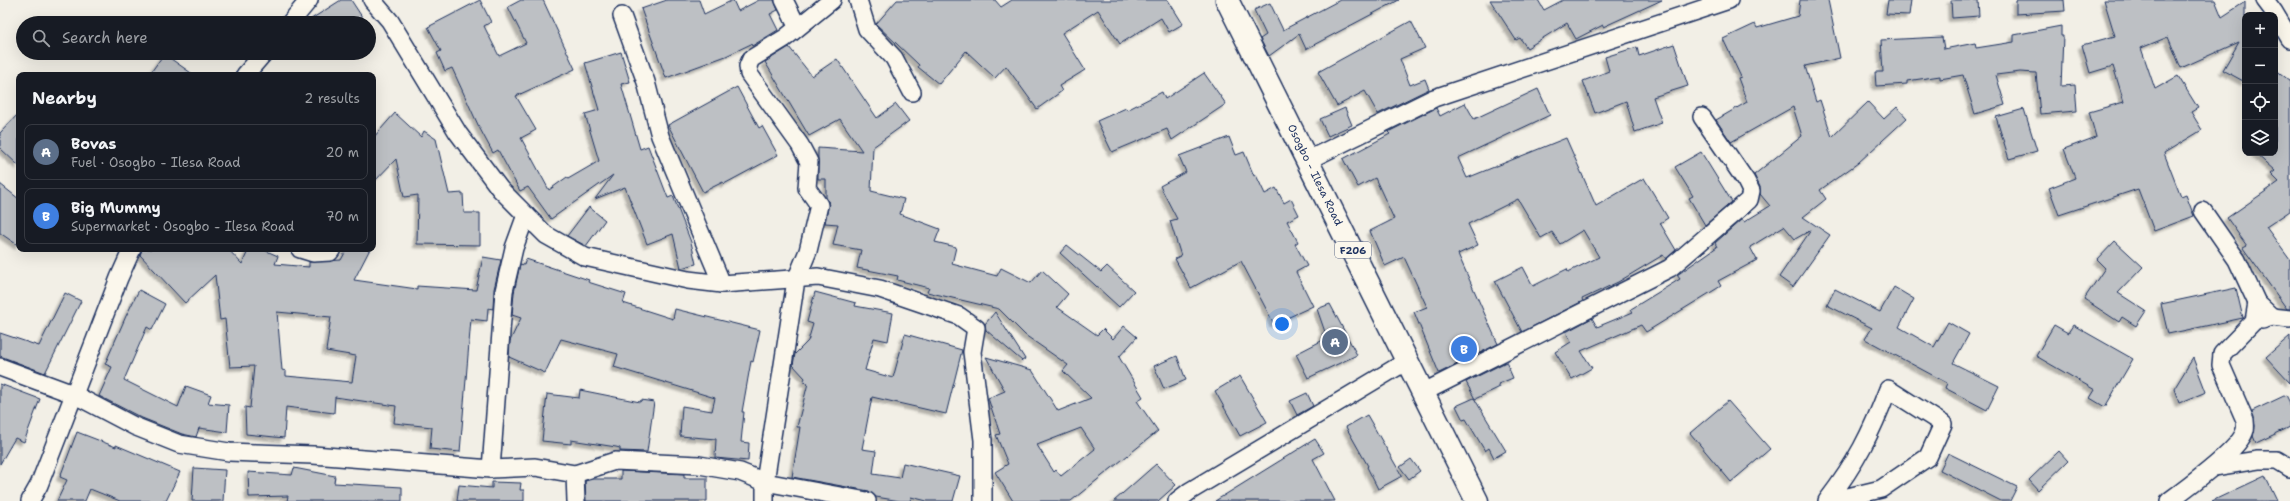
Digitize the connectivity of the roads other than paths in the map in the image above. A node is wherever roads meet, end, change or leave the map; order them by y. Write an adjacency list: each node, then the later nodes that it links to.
1 (309, 0): 9 (street)
2 (372, 0): 19 (street)
3 (784, 0): 11 (street)
4 (832, 0): 11 (street)
5 (858, 0): 15 (street)
6 (1227, 0): 17 (main road, Osogbo - Ilesa Road / F206)
7 (1729, 0): 17 (street)
8 (2264, 0): 12 (street)
9 (296, 16)
10 (622, 16): 26 (street)
11 (797, 26): 20 (street)
12 (2290, 39)
13 (258, 60): 14 (street)
14 (248, 72)
15 (912, 92)
16 (1702, 116): 33 (street)
17 (1308, 160): 31 (main road, Osogbo - Ilesa Road / F206)
18 (2203, 211): 27 (street)
19 (526, 215): 26 (street); 37 (street)
20 (808, 251): 24 (street); 25 (street)
21 (131, 252): 34 (street)
22 (314, 252): 23 (street)
23 (330, 252)
24 (818, 277): 25 (street); 44 (street)
25 (796, 280): 26 (street); 39 (street)
26 (722, 284)
27 (2257, 303): 28 (street); 30 (street)
28 (2272, 318): 29 (street); 30 (street)
29 (2290, 319)
30 (2254, 321): 36 (street)
31 (1407, 361): 33 (main road, Osogbo - Ilesa Road / F206); 45 (street)
32 (0, 368): 34 (street)
33 (1424, 392): 46 (main road, Osogbo - Ilesa Road / F206)
34 (73, 394): 37 (street); 40 (street)
35 (2286, 463): 36 (street)
36 (2214, 467): 49 (street)
37 (491, 469): 38 (street)
38 (575, 474): 39 (street); 41 (street)
39 (765, 482): 42 (street); 43 (street)
40 (30, 501)
41 (576, 501)
42 (765, 501)
43 (868, 501)
44 (982, 501)
45 (1177, 501)
46 (1477, 501)
47 (1827, 501): 48 (street)
48 (1831, 501)
49 (2169, 501)

